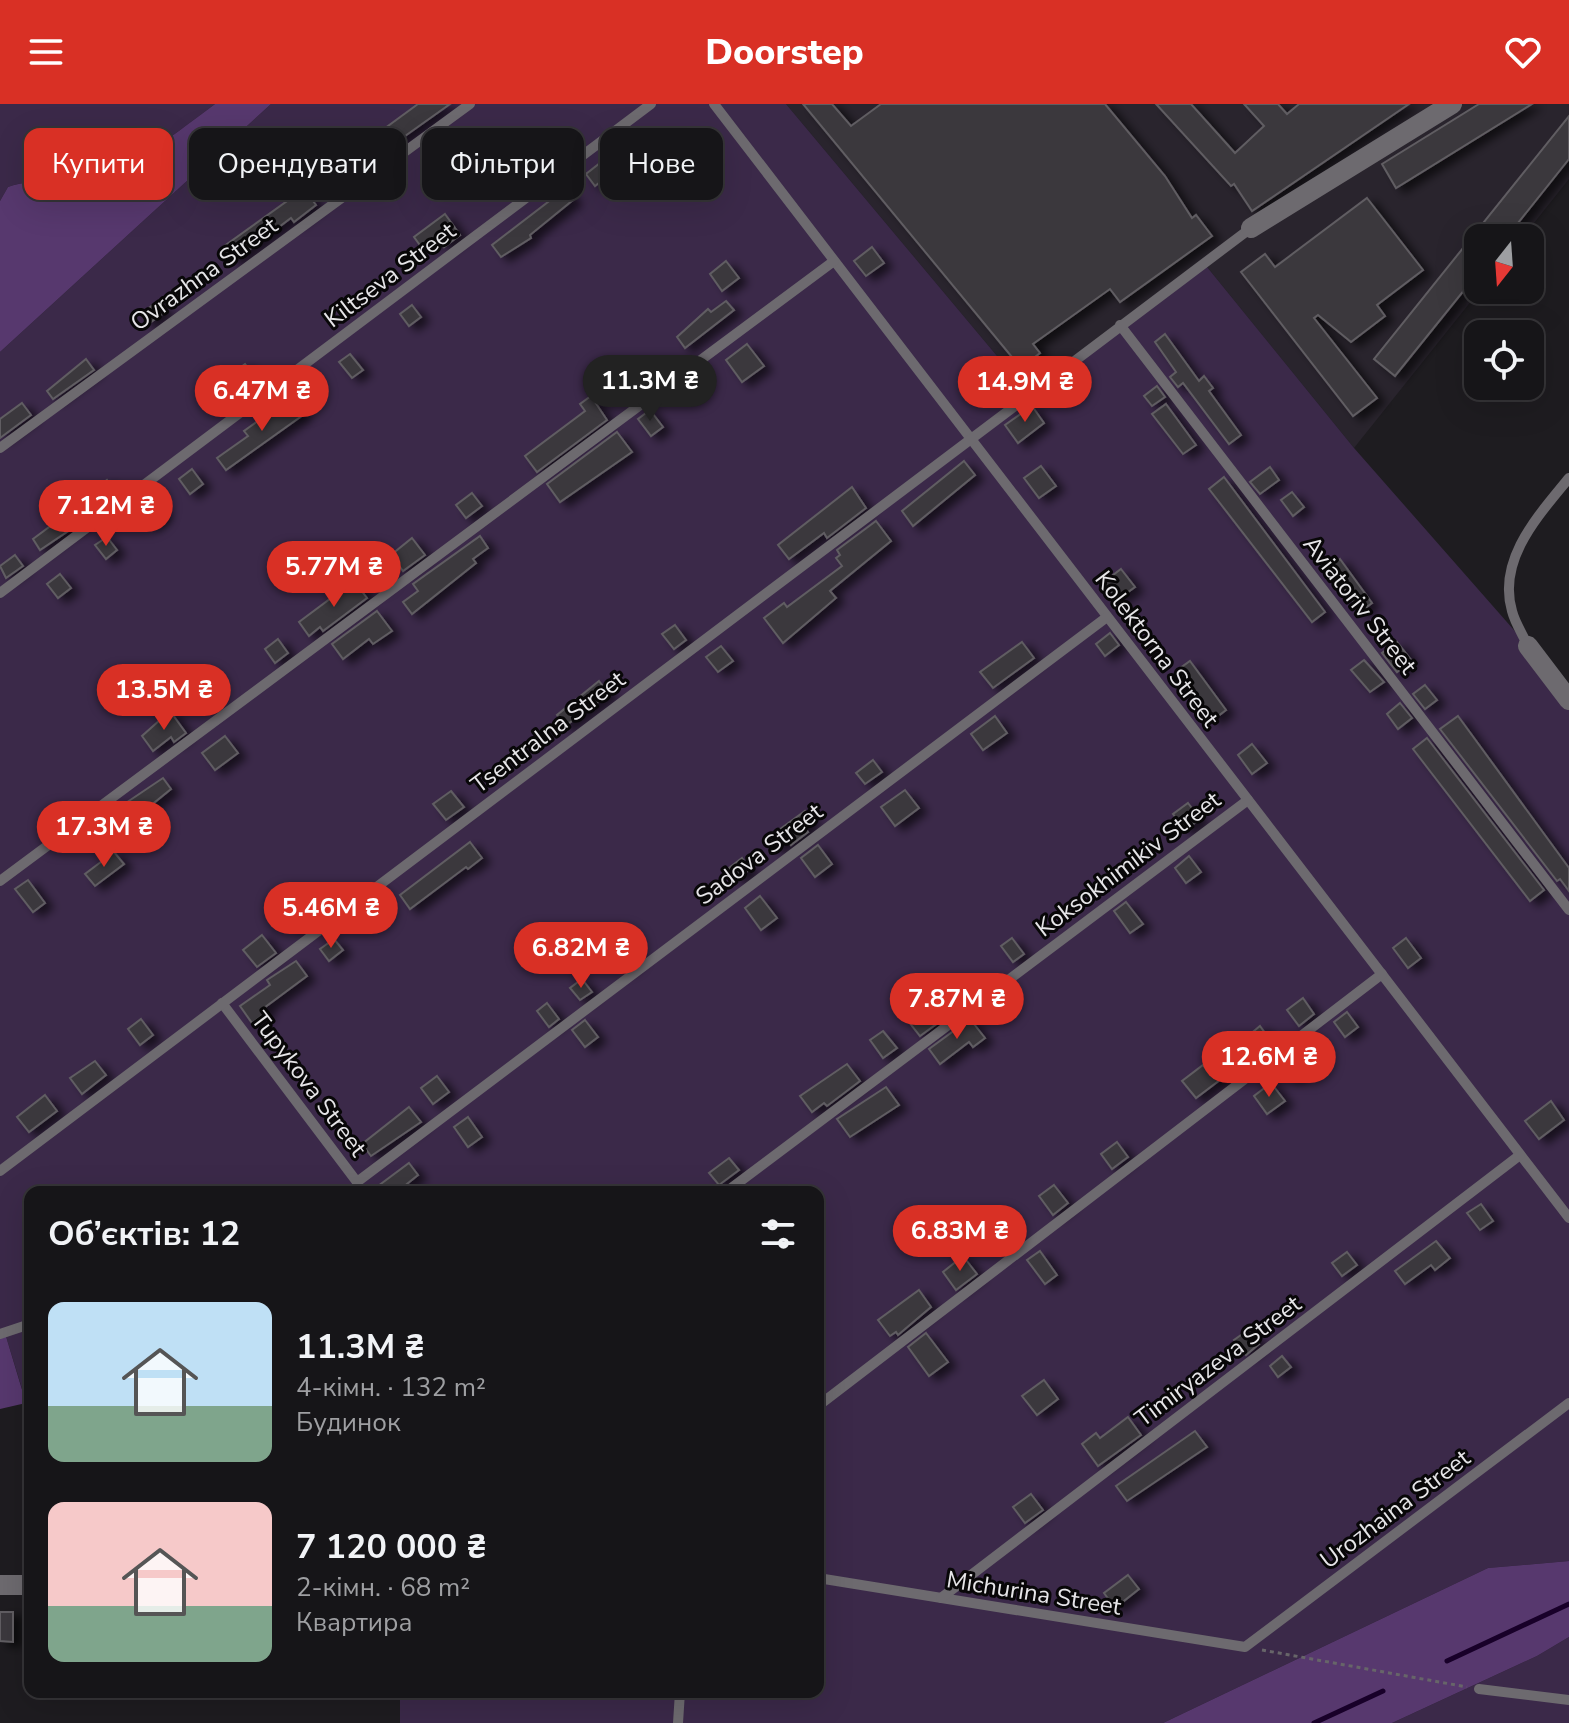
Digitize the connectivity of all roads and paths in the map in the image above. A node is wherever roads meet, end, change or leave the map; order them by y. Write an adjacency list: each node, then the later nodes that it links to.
1 (470, 104): 9 (lane, Ovrazhna Street)
2 (651, 104): 11 (lane, Kiltseva Street)
3 (714, 104): 6 (lane, Kolektorna Street)
4 (1452, 104): 5 (street)
5 (1251, 228): 7 (lane, Tsentralna Street)
6 (834, 261): 8 (lane, Kolektorna Street); 16 (lane)
7 (1120, 325): 8 (lane, Tsentralna Street); 17 (lane, Aviatoriv Street)
8 (970, 438): 12 (lane, Kolektorna Street); 19 (lane, Tsentralna Street)
9 (0, 448)
10 (1569, 478): 13 (lane)
11 (0, 593)
12 (1107, 617): 15 (lane, Kolektorna Street); 23 (lane, Sadova Street)
13 (1528, 646): 14 (street)
14 (1569, 700)
15 (1248, 800): 18 (lane, Kolektorna Street); 24 (lane, Koksokhimikiv Street)
16 (0, 881)
17 (1569, 910)
18 (1382, 974): 20 (lane, Kolektorna Street); 28 (lane)
19 (222, 1003): 21 (lane, Tsentralna Street); 22 (lane, Tupykova Street)
20 (1520, 1155): 25 (lane, Kolektorna Street); 33 (lane, Timiryazeva Street)
21 (0, 1171)
22 (357, 1186)
23 (359, 1186)
24 (734, 1186)
25 (1569, 1218)
26 (24, 1326): 27 (lane)
27 (0, 1334)
28 (824, 1401)
29 (1569, 1403): 34 (lane, Urozhaina Street)
30 (824, 1579): 33 (lane, Michurina Street)
31 (0, 1585): 32 (street)
32 (24, 1585)
33 (941, 1598): 34 (lane, Michurina Street)
34 (1245, 1647): 35 (path)
35 (1479, 1689): 37 (lane)
36 (680, 1698): 38 (lane)
37 (1569, 1700)
38 (678, 1723)

